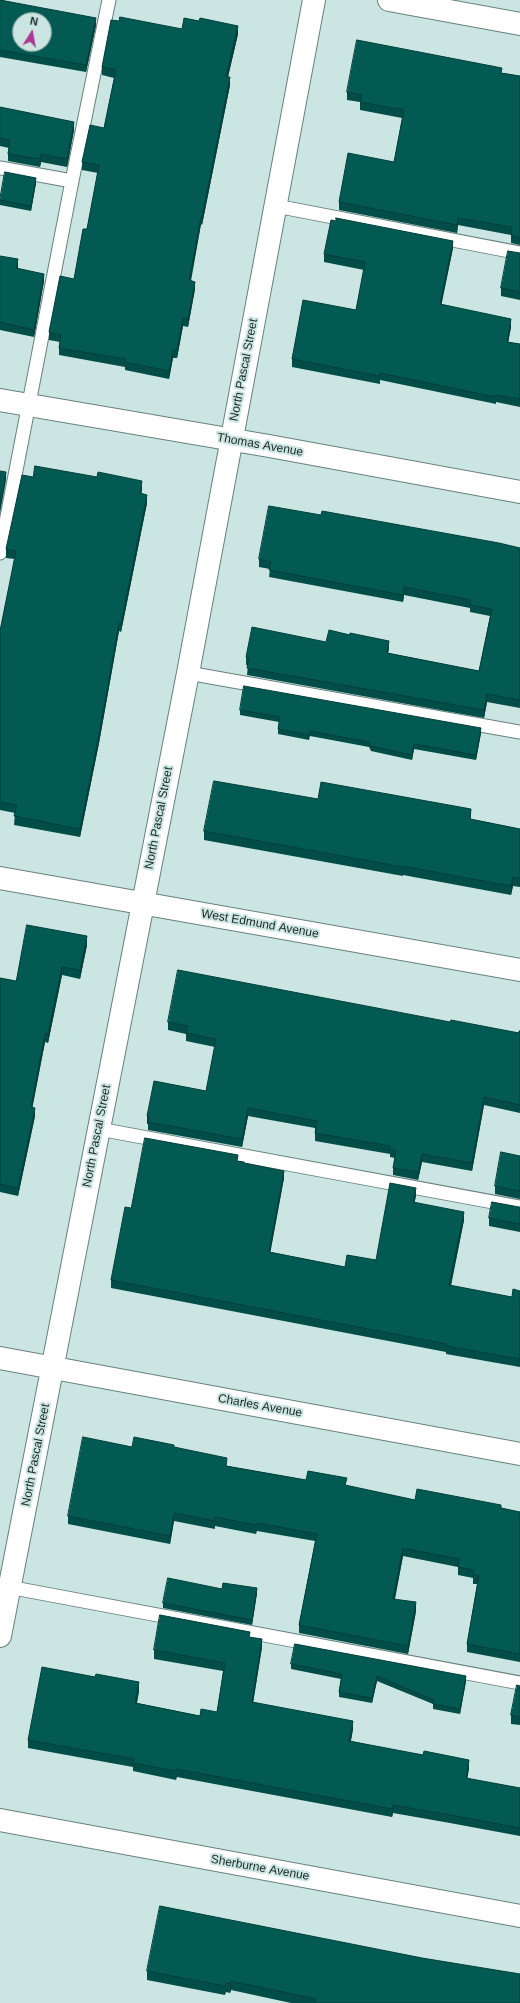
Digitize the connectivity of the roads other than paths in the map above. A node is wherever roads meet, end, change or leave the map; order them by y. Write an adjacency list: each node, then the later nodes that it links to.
1 (109, 0): 6 (lane)
2 (314, 0): 7 (street, North Pascal Street)
3 (389, 0): 4 (street)
4 (520, 24)
5 (0, 168): 6 (lane)
6 (72, 181): 10 (lane)
7 (276, 206): 8 (lane); 11 (street, North Pascal Street)
8 (520, 253)
9 (0, 400): 10 (street, Thomas Avenue)
10 (28, 405): 11 (street, Thomas Avenue); 13 (lane)
11 (231, 440): 12 (street, Thomas Avenue); 14 (street, North Pascal Street)
12 (520, 492)
13 (0, 553)
14 (188, 673): 15 (lane); 17 (street, North Pascal Street)
15 (520, 732)
16 (0, 878): 17 (street, West Edmund Avenue)
17 (142, 903): 18 (street, West Edmund Avenue); 19 (street, North Pascal Street)
18 (520, 970)
19 (99, 1129): 20 (lane); 22 (street, North Pascal Street)
20 (520, 1207)
21 (0, 1358): 22 (street, Charles Avenue)
22 (53, 1368): 23 (street, Charles Avenue); 24 (street, North Pascal Street)
23 (520, 1454)
24 (5, 1586): 25 (street, North Pascal Street); 26 (lane)
25 (0, 1636)
26 (520, 1683)
27 (0, 1820): 28 (street, Sherburne Avenue)
28 (520, 1916)

